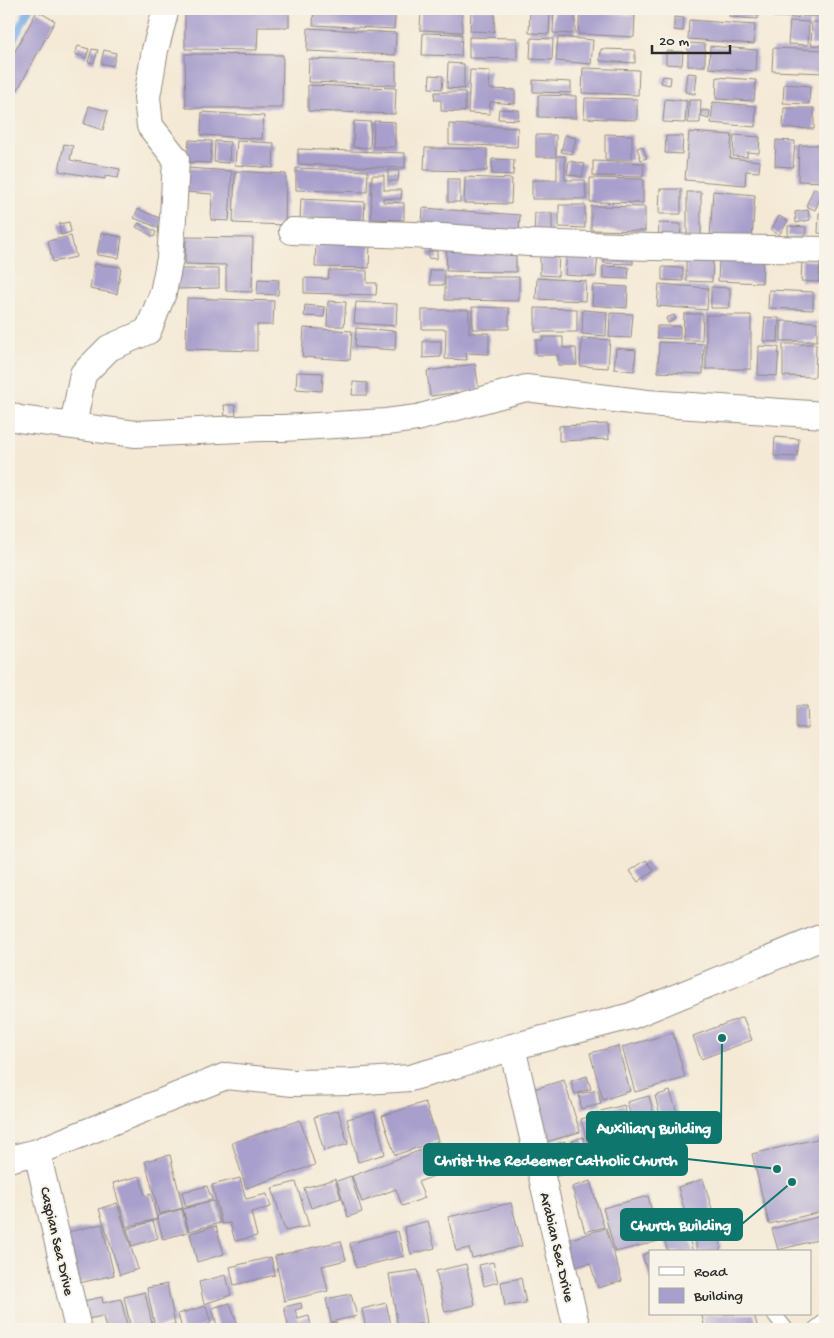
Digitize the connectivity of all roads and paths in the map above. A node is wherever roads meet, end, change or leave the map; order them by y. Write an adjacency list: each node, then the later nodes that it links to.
1 (166, 9): 6 (street)
2 (292, 231): 3 (street)
3 (825, 250)
4 (9, 415): 6 (street)
5 (825, 415): 6 (street)
6 (73, 426)
7 (825, 936): 8 (street)
8 (512, 1047): 9 (street); 14 (street, Arabian Sea Drive)
9 (37, 1152): 10 (street); 13 (street, Caspian Sea Drive)
10 (9, 1159)
11 (776, 1316): 15 (lane)
12 (825, 1321): 16 (lane)
13 (78, 1329)
14 (576, 1329)
15 (786, 1329)
16 (814, 1329)

